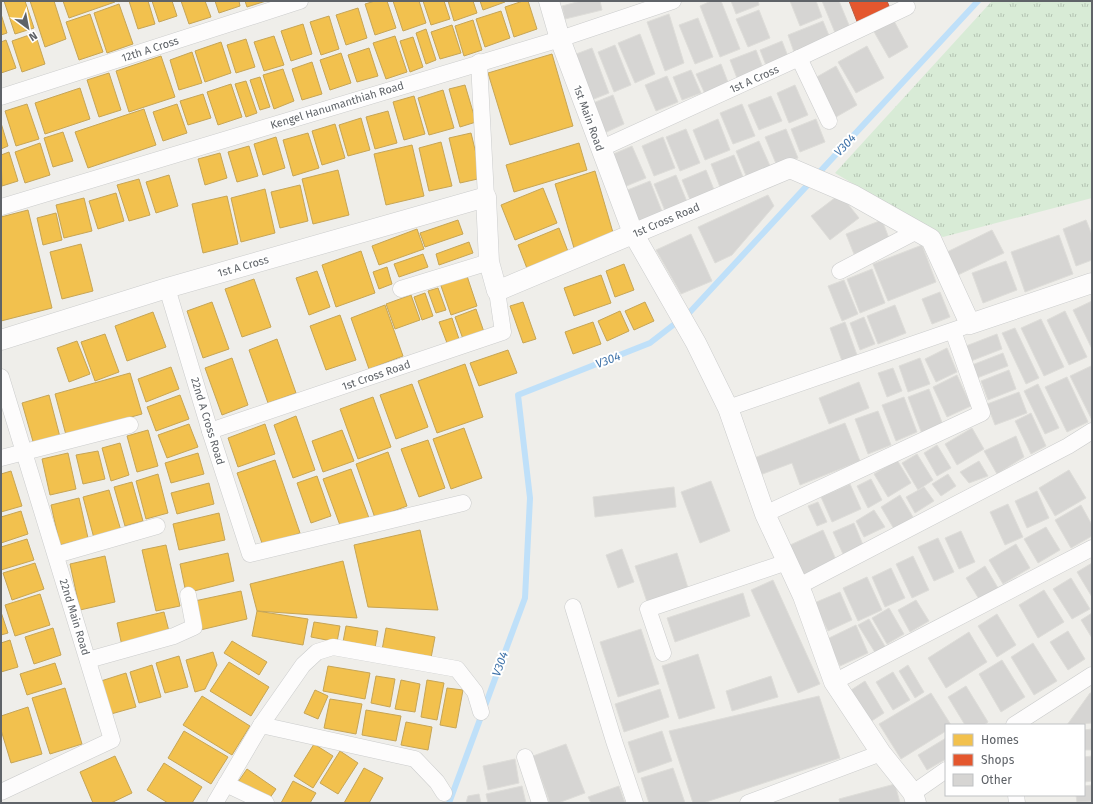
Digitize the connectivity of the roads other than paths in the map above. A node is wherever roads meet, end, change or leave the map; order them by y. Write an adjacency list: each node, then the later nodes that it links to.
1 (300, 1): 8 (street, 12th A Cross)
2 (549, 1): 5 (street, 1st Main Road)
3 (673, 1): 5 (street, Kengel Hanumanthiah Road)
4 (907, 6): 6 (street, 1st A Cross)
5 (560, 39): 7 (street, Kengel Hanumanthiah Road); 10 (street, 1st Main Road)
6 (799, 58): 9 (street); 10 (street, 1st A Cross)
7 (479, 62): 11 (street); 12 (street, Kengel Hanumanthiah Road)
8 (1, 97)
9 (829, 121)
10 (600, 149): 14 (street, 1st Main Road)
11 (486, 197): 15 (street, 1st Cross Road); 18 (street, 1st A Cross)
12 (1, 207)
13 (917, 231): 14 (street, 1st Cross Road); 16 (street); 21 (street)
14 (633, 233): 20 (street, 1st Cross Road); 24 (street, 1st Main Road)
15 (489, 262): 19 (street); 20 (street, 1st Cross Road)
16 (840, 271)
17 (1092, 283): 21 (street)
18 (167, 288): 22 (street, 1st A Cross); 26 (street, 22nd A Cross Road)
19 (401, 289)
20 (497, 291): 26 (street, 1st Cross Road)
21 (962, 327): 24 (street); 31 (street)
22 (1, 340)
23 (1, 377): 28 (street, 22nd Main Road)
24 (728, 408): 31 (street, 1st Main Road)
25 (130, 425): 28 (street)
26 (210, 431): 30 (street, 22nd A Cross Road)
27 (1092, 431): 36 (street)
28 (24, 451): 29 (street); 34 (street, 22nd Main Road)
29 (1, 458)
30 (463, 503)
31 (765, 514): 35 (street, 1st Main Road)
32 (157, 526): 34 (street)
33 (1092, 548): 42 (street)
34 (56, 555): 40 (street, 22nd Main Road)
35 (787, 562): 36 (street, 1st Main Road); 39 (street)
36 (799, 586): 42 (street, 1st Main Road)
37 (188, 595): 40 (street)
38 (573, 607): 56 (street)
39 (663, 653)
40 (88, 660): 50 (street, 22nd Main Road)
41 (1092, 675): 44 (street)
42 (834, 682): 46 (street, 1st Main Road)
43 (481, 712): 45 (street)
44 (1016, 724)
45 (261, 725): 49 (street); 51 (street)
46 (881, 753): 52 (street, 1st Main Road); 57 (street)
47 (525, 757): 55 (street)
48 (945, 771): 52 (street)
49 (226, 784): 53 (street); 54 (street)
50 (1, 791)
51 (444, 793)
52 (914, 798)
53 (215, 803)
54 (266, 803)
55 (540, 803)
56 (635, 803)
57 (748, 803)

